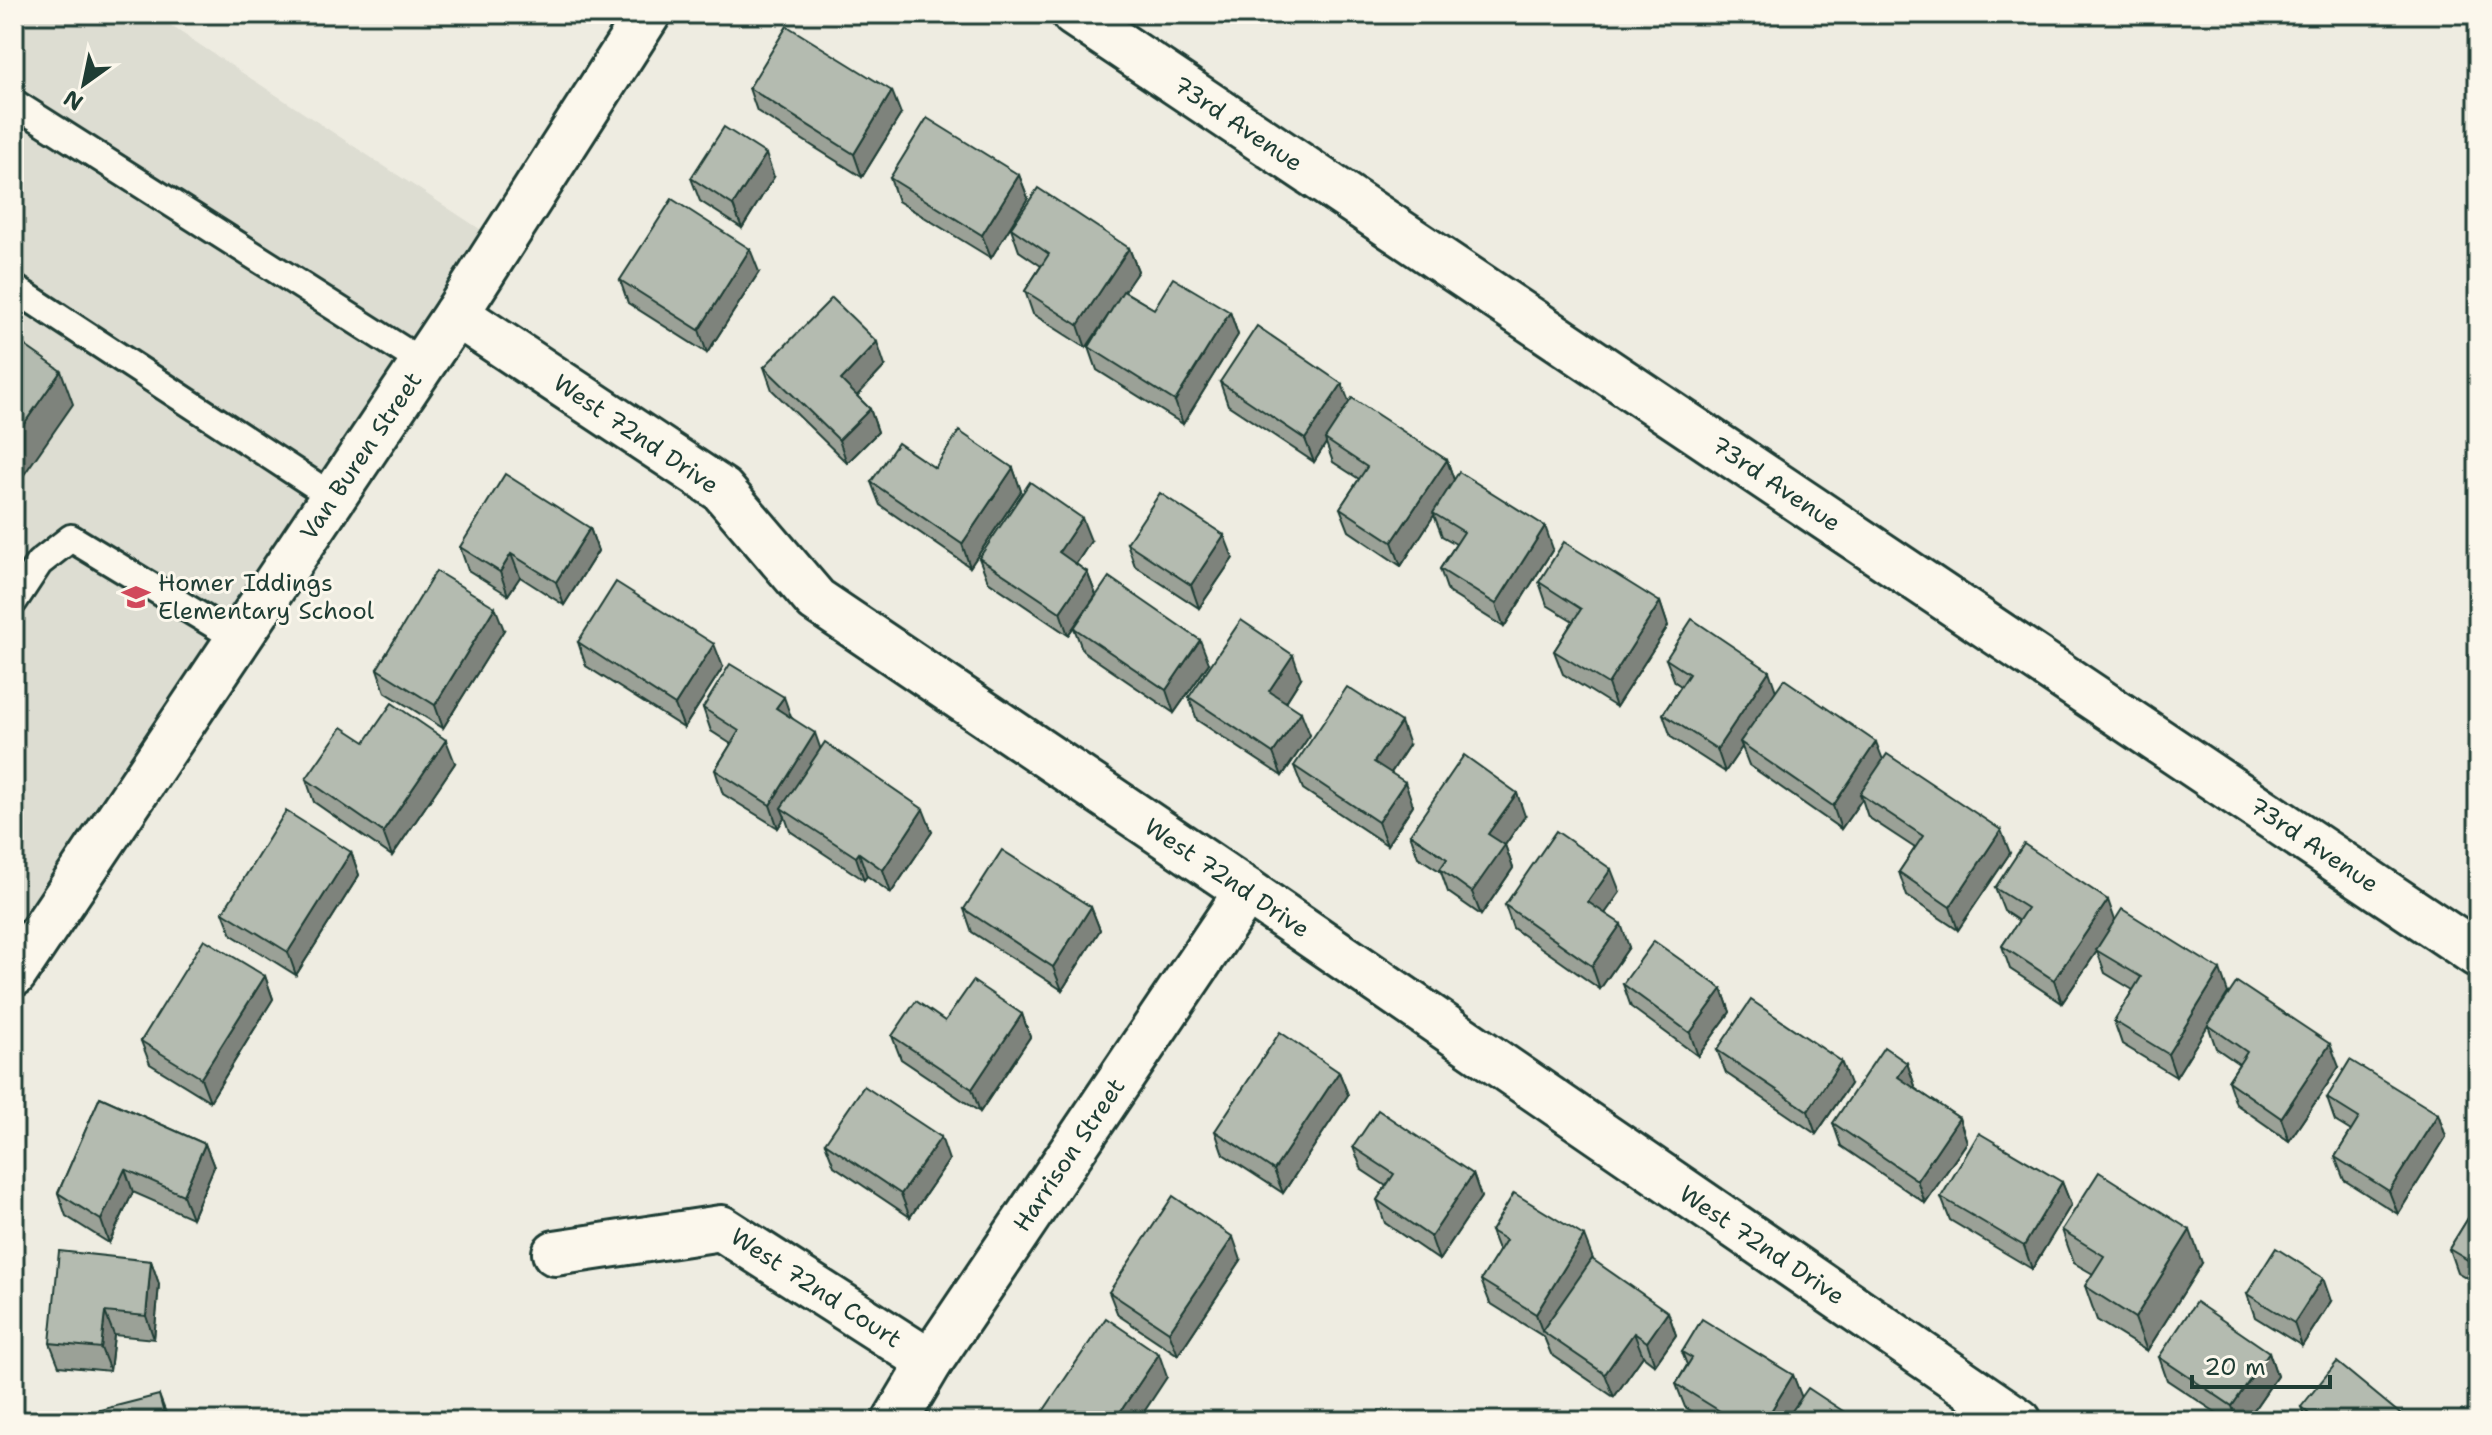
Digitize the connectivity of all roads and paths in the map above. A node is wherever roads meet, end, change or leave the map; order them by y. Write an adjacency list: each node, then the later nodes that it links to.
1 (648, 14): 5 (street, Van Buren Street)
2 (1103, 22): 11 (street, 73rd Avenue)
3 (14, 103): 6 (lane)
4 (14, 288): 7 (lane)
5 (456, 314): 6 (street, Van Buren Street); 10 (street, West 72nd Drive)
6 (423, 363): 7 (street, Van Buren Street)
7 (333, 497): 9 (street, Van Buren Street)
8 (14, 601): 9 (lane)
9 (238, 639): 12 (street, Van Buren Street)
10 (1247, 891): 14 (street, Harrison Street); 16 (street, West 72nd Drive)
11 (2478, 955)
12 (14, 974)
13 (555, 1253): 14 (street, West 72nd Court)
14 (930, 1362): 15 (street, Harrison Street)
15 (895, 1421)
16 (2019, 1421)

